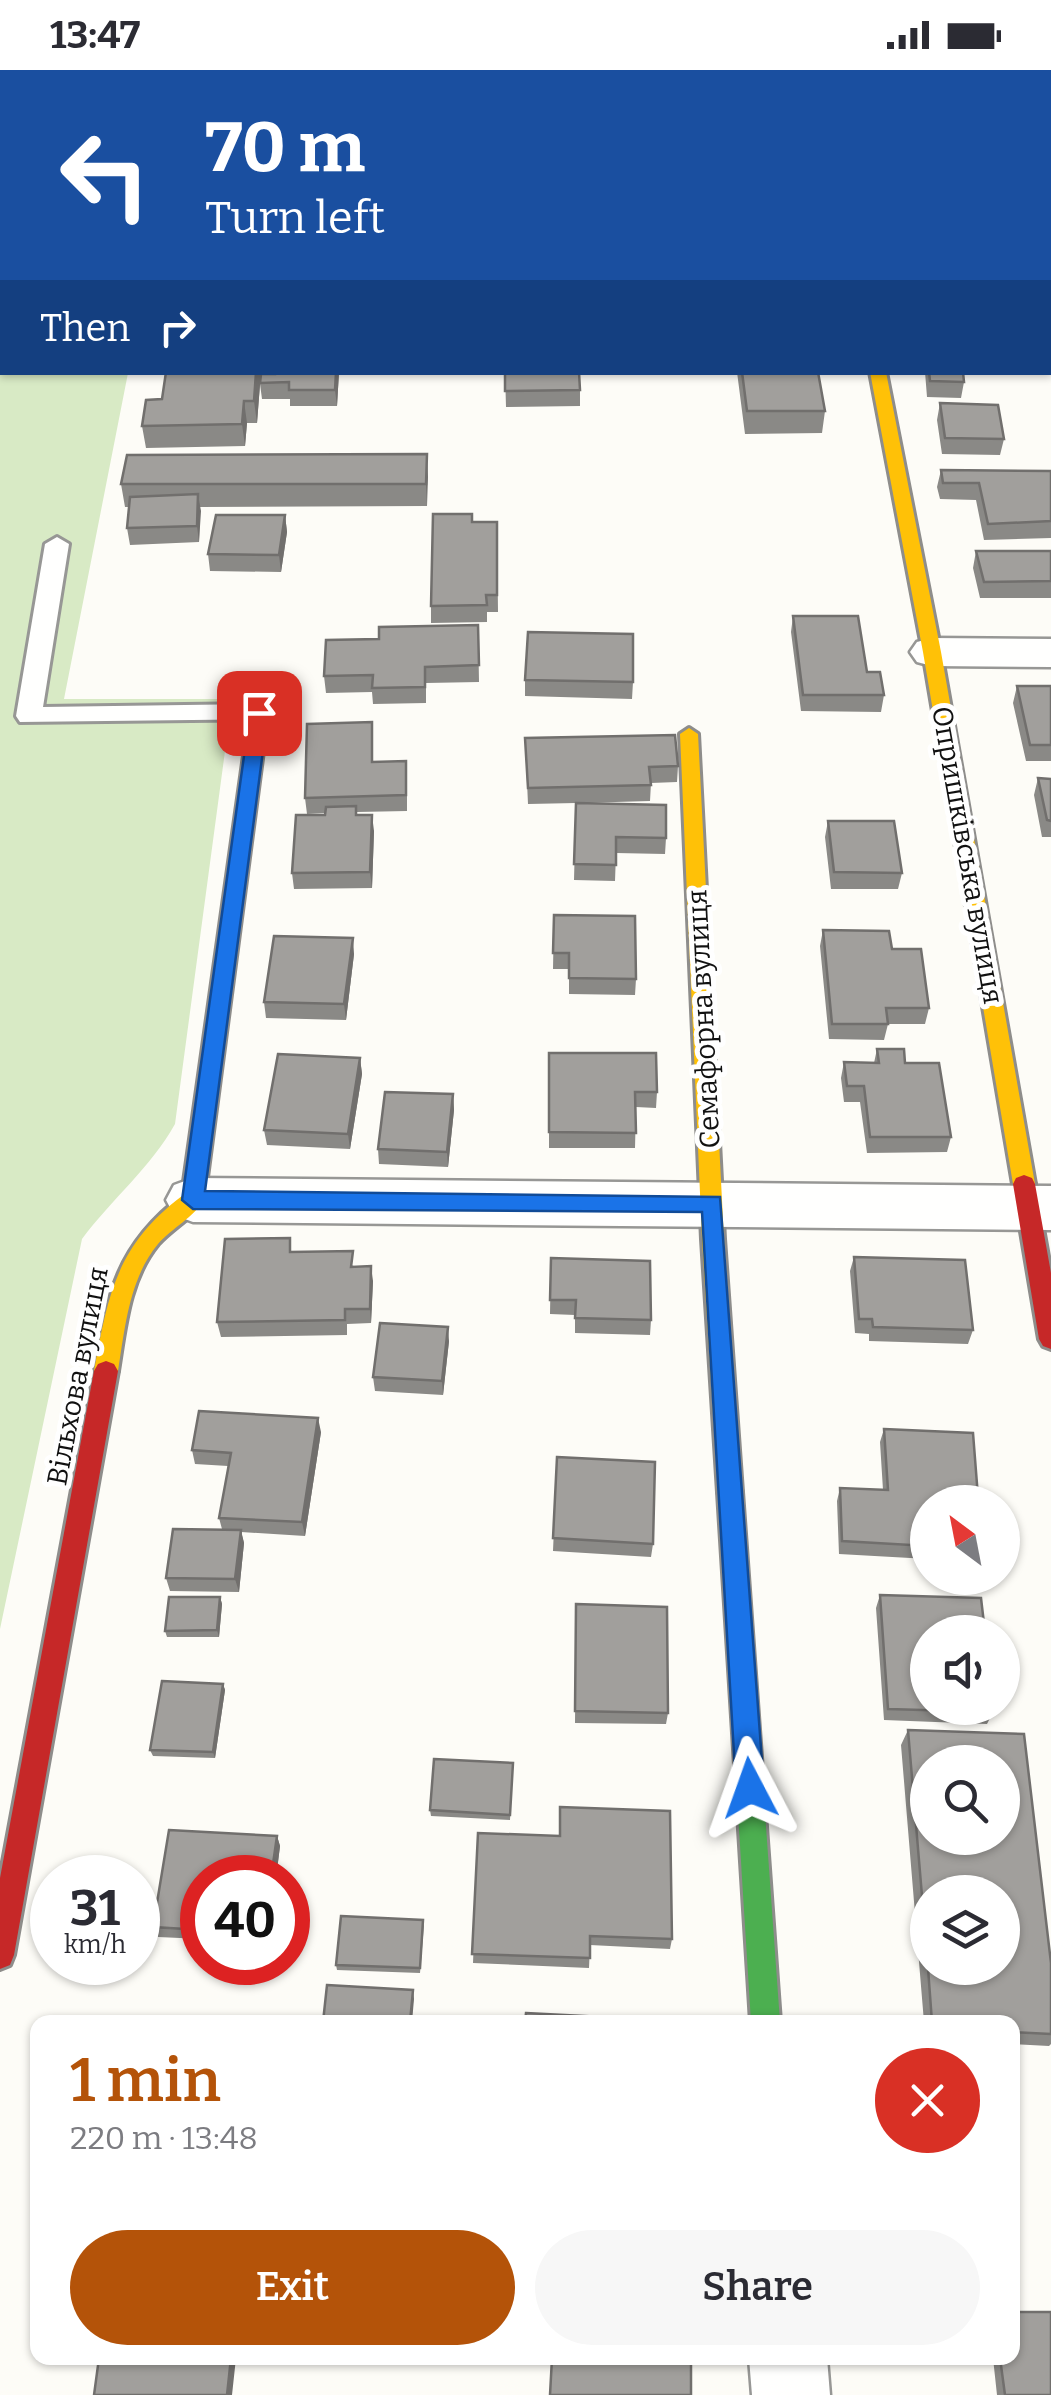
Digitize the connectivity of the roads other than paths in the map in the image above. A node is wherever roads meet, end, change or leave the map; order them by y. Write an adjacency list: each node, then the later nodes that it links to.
1 (879, 375): 3 (street, Опришківська вулиця)
2 (57, 544): 5 (lane)
3 (932, 652): 4 (street); 9 (street, Опришківська вулиця)
4 (1051, 653)
5 (259, 713): 7 (street)
6 (689, 734): 8 (street, Семафорна вулиця)
7 (193, 1200): 8 (street); 11 (street, Вільхова вулиця)
8 (712, 1204): 9 (street); 12 (street, Семафорна вулиця)
9 (1040, 1208): 10 (street, Опришківська вулиця)
10 (1051, 1339)
11 (0, 1955)
12 (766, 2015)
13 (789, 2365): 14 (street)
14 (791, 2395)

